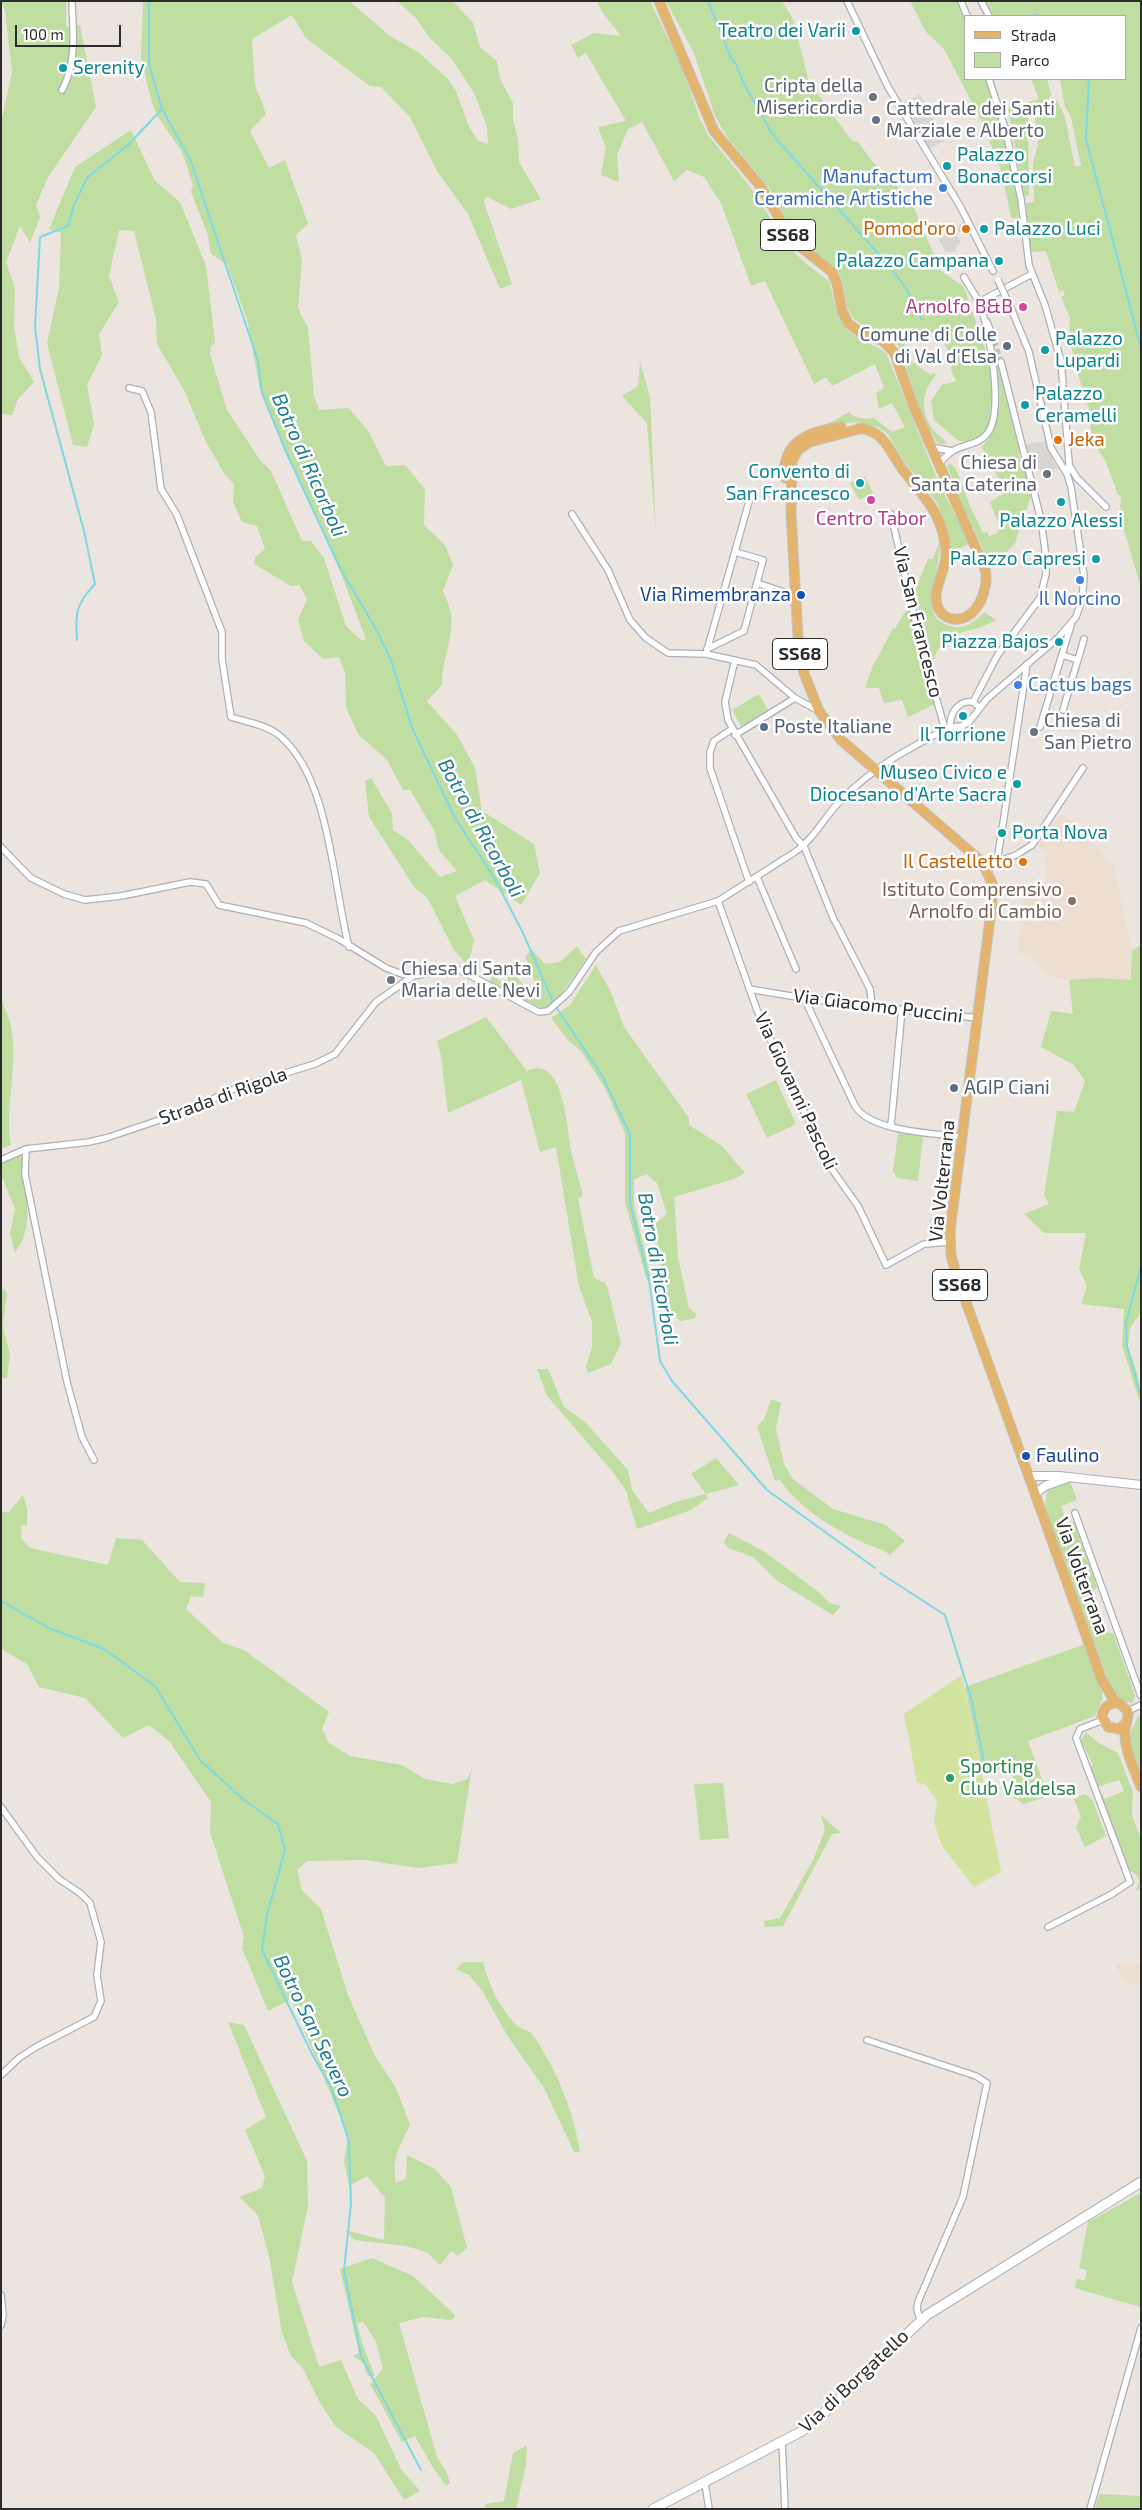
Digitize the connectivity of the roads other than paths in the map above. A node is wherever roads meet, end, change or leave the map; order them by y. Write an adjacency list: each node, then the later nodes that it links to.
1 (72, 1): 9 (street)
2 (659, 1): 19 (main road, SS68)
3 (847, 1): 10 (street)
4 (961, 1): 6 (street)
5 (981, 1): 7 (street)
6 (967, 15)
7 (988, 15)
8 (989, 80): 11 (street)
9 (62, 90)
10 (993, 270)
11 (1032, 274): 14 (street); 21 (street)
12 (964, 277): 14 (street)
13 (998, 280): 23 (street, bridge)
14 (979, 302): 15 (street)
15 (984, 316): 16 (street); 20 (street)
16 (994, 341)
17 (1000, 362): 39 (street)
18 (129, 388): 55 (street)
19 (931, 448): 20 (street); 22 (main road, SS68)
20 (952, 451): 22 (street)
21 (1069, 463): 23 (street); 25 (street)
22 (939, 464): 30 (main road, SS68)
23 (1067, 474): 31 (street)
24 (750, 498): 28 (street)
25 (1106, 507)
26 (572, 514): 33 (street)
27 (891, 514): 44 (street, Via San Francesco)
28 (735, 552): 29 (street); 33 (street)
29 (757, 583): 30 (street); 33 (street)
30 (796, 596): 42 (main road, SS68)
31 (1071, 625): 34 (street); 37 (street)
32 (1084, 639): 36 (street)
33 (707, 652): 35 (street)
34 (1062, 655): 36 (street); 43 (street)
35 (735, 660): 38 (street); 45 (street)
36 (1078, 660): 41 (street)
37 (1027, 664): 40 (street); 50 (street)
38 (795, 698): 42 (street); 45 (street)
39 (973, 702): 40 (street); 44 (street)
40 (979, 707): 44 (street)
41 (1063, 710)
42 (819, 711): 47 (main road, SS68)
43 (1040, 727)
44 (948, 728): 47 (street)
45 (734, 732): 48 (street); 53 (street)
46 (1083, 768): 50 (street)
47 (875, 770): 48 (street); 51 (main road, SS68)
48 (804, 846): 52 (street); 60 (street)
49 (1, 847): 55 (street)
50 (997, 862): 51 (street)
51 (987, 871): 62 (main road, Via Volterrana / SS68)
52 (757, 877): 53 (street); 56 (street)
53 (749, 882): 54 (street)
54 (718, 901): 57 (street); 58 (street, Via Giovanni Pascoli)
55 (350, 947): 57 (street)
56 (796, 969)
57 (413, 976): 65 (street, Strada di Rigola)
58 (750, 989): 59 (street, Via Giacomo Puccini); 67 (street, Via Giovanni Pascoli)
59 (804, 998): 60 (street, Via Giacomo Puccini); 63 (street)
60 (872, 1006): 61 (street, Via Giacomo Puccini)
61 (902, 1009): 62 (street, Via Giacomo Puccini); 63 (street)
62 (977, 1018): 64 (main road, Via Volterrana / SS68)
63 (891, 1126): 64 (street)
64 (962, 1137): 67 (main road, Via Volterrana / SS68)
65 (26, 1148): 66 (street, Strada di Rigola); 68 (street)
66 (1, 1160)
67 (950, 1242): 69 (main road, Via Volterrana / SS68)
68 (94, 1460)
69 (1029, 1476): 70 (street); 72 (main road, Via Volterrana / SS68)
70 (1069, 1478): 71 (street); 72 (street)
71 (1141, 1485)
72 (1035, 1494): 74 (main road, Via Volterrana / SS68)
73 (1075, 1513): 75 (street)
74 (1102, 1680): 76 (main road, Via Volterrana / SS68); 78 (main road, Via Volterrana / SS68)
75 (1141, 1696)
76 (1115, 1702): 78 (main road); 79 (main road, Via Volterrana / SS68)
77 (1141, 1705): 79 (street)
78 (1105, 1707): 80 (main road, Via Volterrana / SS68)
79 (1128, 1711): 81 (main road)
80 (1103, 1720): 82 (main road); 86 (street)
81 (1126, 1723): 82 (main road); 83 (main road)
82 (1116, 1729): 83 (main road)
83 (1126, 1747): 84 (main road)
84 (1141, 1787)
85 (1, 1807): 88 (street)
86 (1048, 1927)
87 (867, 2040): 91 (street)
88 (1, 2075)
89 (1141, 2182): 91 (main road, Via di Borgatello)
90 (1, 2295): 92 (street)
91 (920, 2320): 94 (main road, Via di Borgatello)
92 (1, 2325)
93 (1141, 2328): 99 (street)
94 (782, 2442): 95 (main road, Via di Borgatello); 98 (street)
95 (705, 2483): 96 (main road, Via di Borgatello); 97 (street)
96 (653, 2509)
97 (709, 2509)
98 (785, 2509)
99 (1090, 2509)

